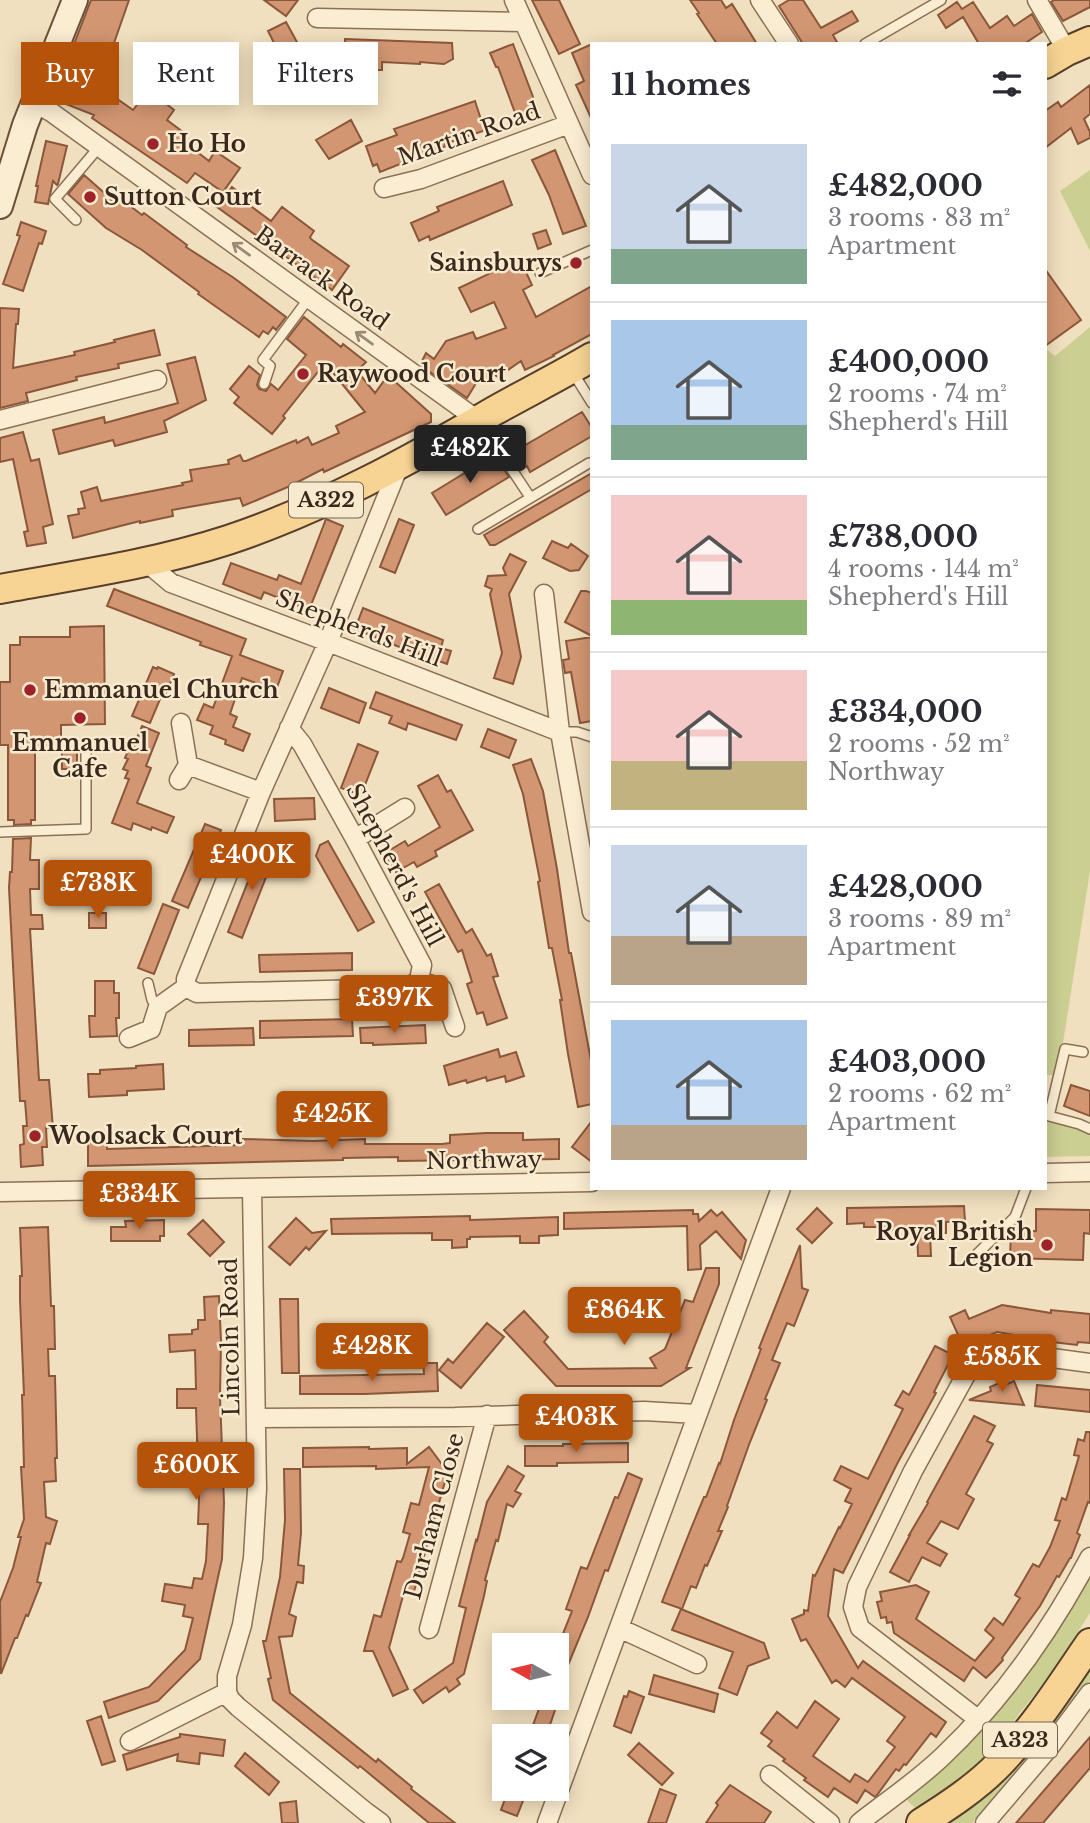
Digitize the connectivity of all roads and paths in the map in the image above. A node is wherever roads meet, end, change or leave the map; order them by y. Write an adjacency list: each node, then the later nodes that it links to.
1 (75, 0): 8 (street)
2 (514, 0): 7 (street)
3 (760, 0): 9 (street)
4 (941, 0): 10 (lane)
5 (1037, 0): 11 (street)
6 (317, 18): 7 (street)
7 (524, 22): 14 (street)
8 (58, 42)
9 (788, 42)
10 (868, 42)
11 (1067, 52)
12 (33, 105): 18 (street)
13 (38, 105): 15 (street, Barrack Road)
14 (569, 124): 16 (street); 17 (street, Martin Road)
15 (99, 147): 19 (lane); 22 (street, Barrack Road, one-way to 15)
16 (590, 171)
17 (384, 188)
18 (0, 206)
19 (76, 220)
20 (590, 251): 21 (lane)
21 (540, 273)
22 (309, 298): 25 (lane); 28 (street, Barrack Road, one-way to 22)
23 (582, 363): 26 (lane); 28 (main road, A322)
24 (157, 380): 27 (street)
25 (264, 384)
26 (590, 394)
27 (0, 420)
28 (479, 421): 30 (main road, A322); 31 (lane)
29 (589, 463): 31 (lane)
30 (399, 466): 33 (main road, A322); 36 (street)
31 (530, 497): 32 (lane)
32 (478, 529)
33 (146, 562): 34 (main road, A322); 36 (street, Shepherds Hill)
34 (0, 589)
35 (544, 594): 39 (street)
36 (328, 642): 38 (street); 39 (street, Shepherds Hill)
37 (181, 723): 42 (street)
38 (289, 729): 42 (street); 45 (street, Shepherd's Hill)
39 (560, 732): 40 (lane); 46 (street)
40 (590, 736)
41 (86, 747): 44 (lane)
42 (261, 792): 49 (street)
43 (405, 808): 45 (street)
44 (0, 832)
45 (355, 839): 47 (street, Shepherd's Hill)
46 (590, 901)
47 (419, 979): 49 (street, Shepherd's Hill); 51 (street)
48 (148, 983): 50 (lane)
49 (186, 987): 50 (street)
50 (158, 1007): 52 (street)
51 (455, 1027)
52 (129, 1038)
53 (1083, 1052): 54 (lane)
54 (1090, 1129)
55 (1090, 1172): 56 (street)
56 (1047, 1174)
57 (590, 1182): 58 (street, Northway)
58 (252, 1189): 61 (street, Northway); 66 (street, Lincoln Road)
59 (780, 1190): 64 (street)
60 (1025, 1190): 62 (lane)
61 (0, 1192)
62 (976, 1255)
63 (1090, 1363): 74 (street)
64 (697, 1414): 65 (street); 68 (street)
65 (487, 1415): 66 (street); 69 (street, Durham Close)
66 (256, 1418): 72 (street, Lincoln Road)
67 (1090, 1558): 74 (street)
68 (620, 1628): 71 (street); 80 (street)
69 (429, 1629)
70 (1090, 1643): 78 (main road, A323)
71 (697, 1664)
72 (227, 1692): 75 (street); 77 (street)
73 (1090, 1693): 83 (street)
74 (979, 1720): 82 (street)
75 (130, 1741)
76 (770, 1775): 81 (street)
77 (362, 1818): 79 (street)
78 (928, 1821)
79 (382, 1823)
80 (547, 1823)
81 (830, 1823)
82 (859, 1823)
83 (985, 1823)

